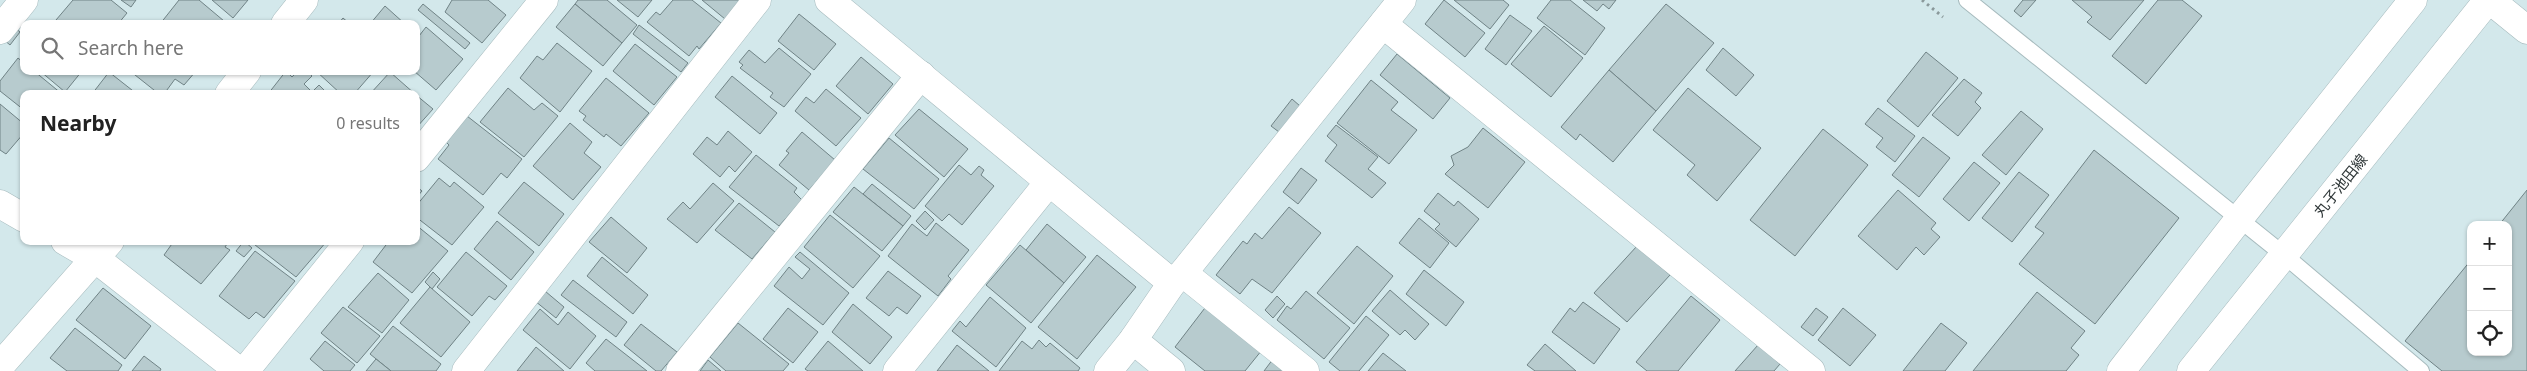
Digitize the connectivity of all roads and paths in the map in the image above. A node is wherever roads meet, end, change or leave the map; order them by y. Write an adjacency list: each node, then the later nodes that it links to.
1 (24, 0): 12 (street)
2 (304, 0): 10 (street)
3 (544, 0): 17 (street)
4 (757, 0): 31 (street)
5 (829, 0): 15 (street)
6 (1402, 0): 11 (street)
7 (1967, 0): 21 (lane)
8 (2414, 0): 21 (street)
9 (2489, 0): 13 (street); 25 (street, 丸子池田線)
10 (288, 20)
11 (1383, 24): 26 (street); 37 (street)
12 (0, 30)
13 (2527, 30)
14 (244, 75): 16 (street)
15 (920, 75): 18 (street); 32 (street)
16 (232, 90)
17 (420, 153)
18 (1049, 182): 26 (street); 33 (street)
19 (0, 204): 20 (street)
20 (20, 216)
21 (2239, 219): 25 (lane); 38 (street)
22 (82, 245): 24 (street)
23 (347, 245): 30 (street)
24 (103, 250): 28 (street); 29 (street)
25 (2284, 255): 39 (street, 丸子池田線); 40 (lane)
26 (1177, 278): 27 (street); 36 (street)
27 (1133, 340): 34 (street); 35 (street)
28 (0, 366)
29 (240, 371)
30 (245, 371)
31 (466, 371)
32 (680, 371)
33 (897, 371)
34 (1108, 371)
35 (1171, 371)
36 (1305, 371)
37 (1811, 371)
38 (2121, 371)
39 (2191, 371)
40 (2422, 371)

